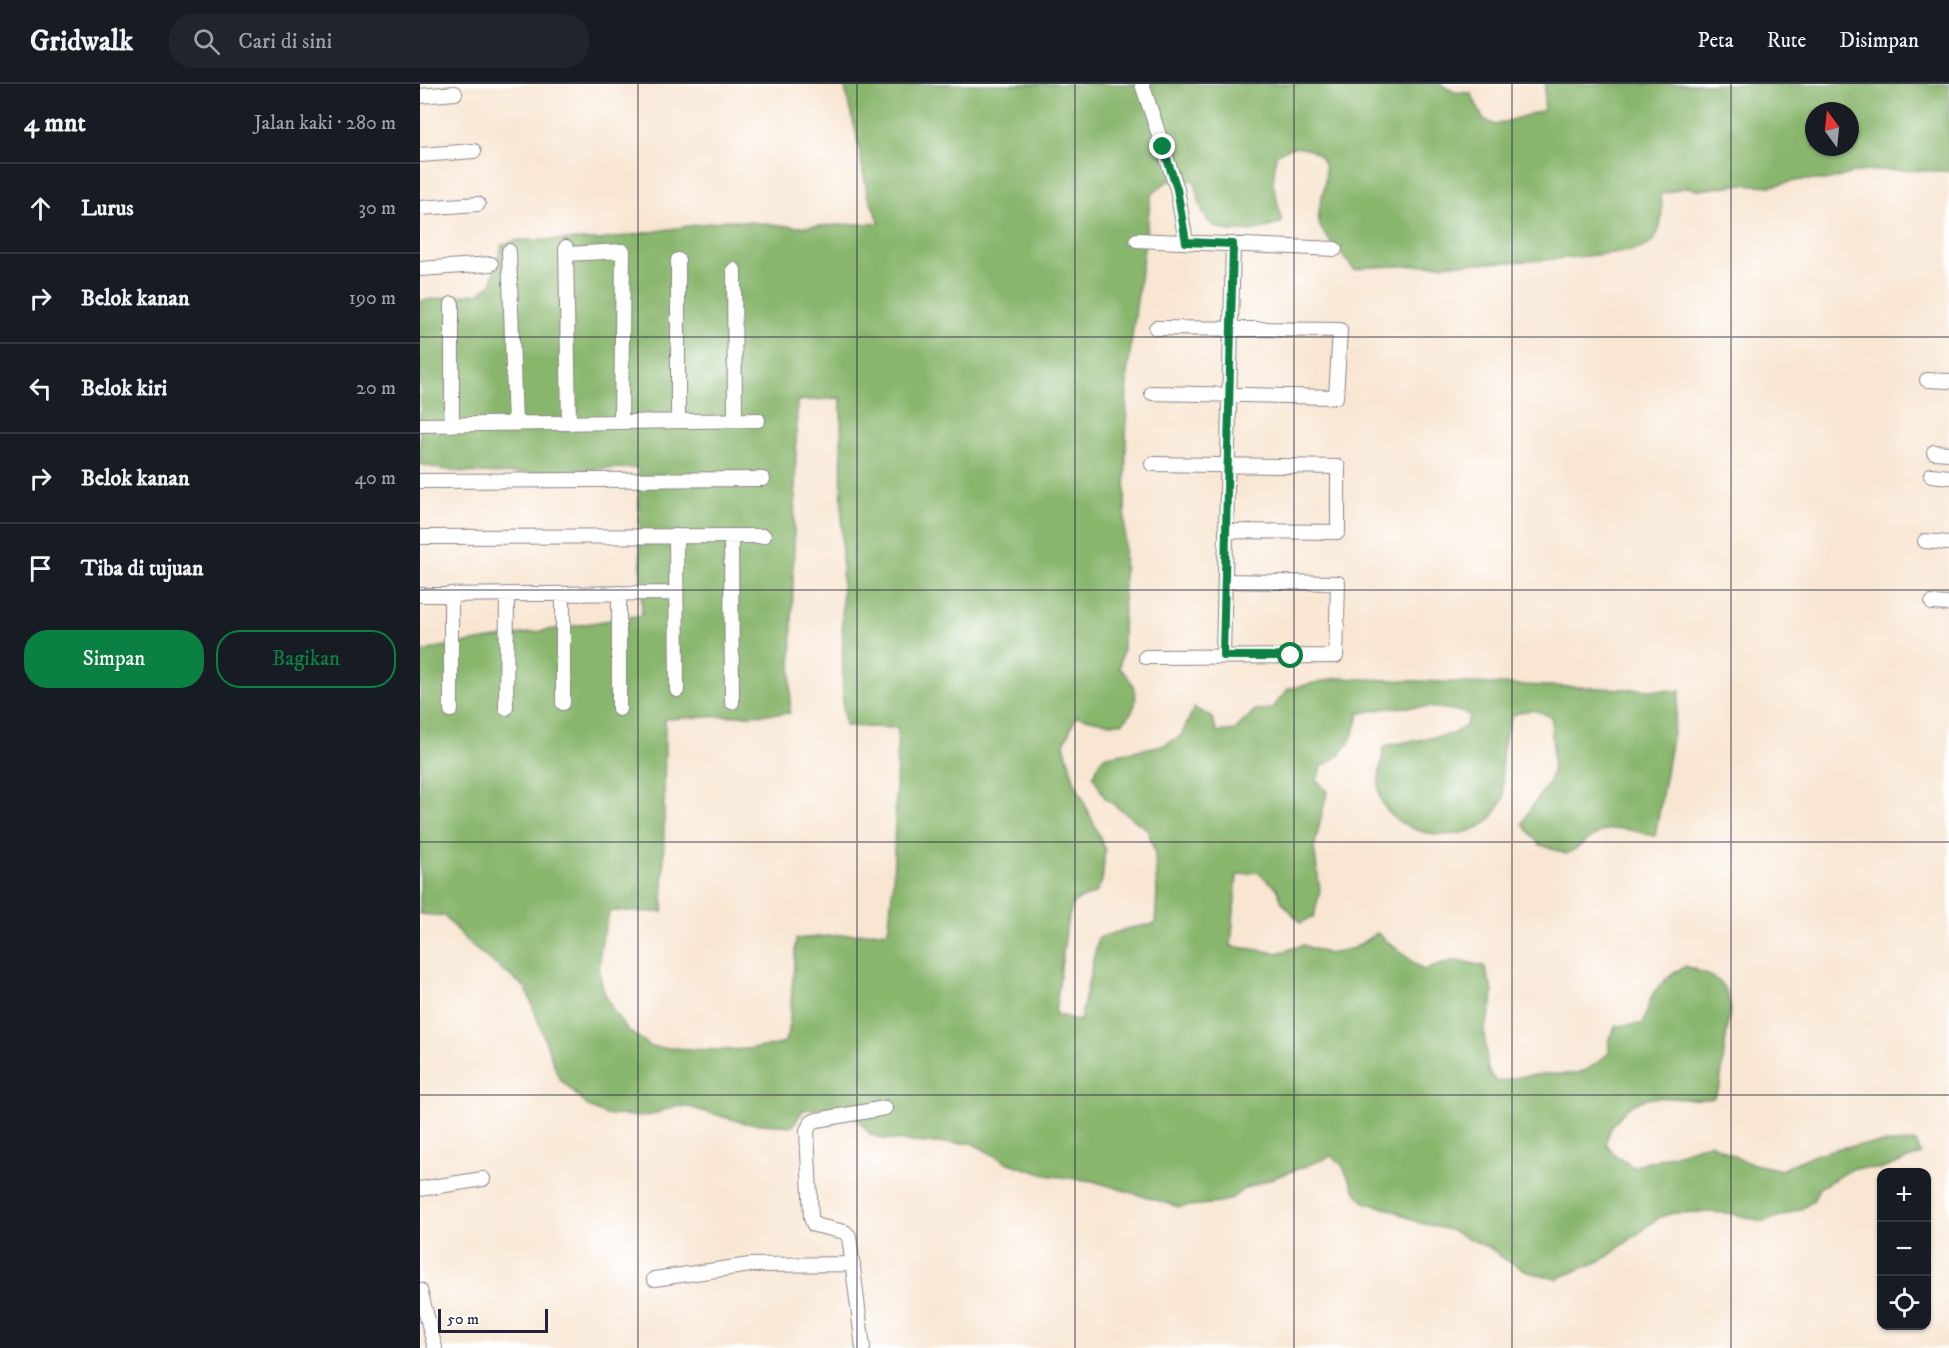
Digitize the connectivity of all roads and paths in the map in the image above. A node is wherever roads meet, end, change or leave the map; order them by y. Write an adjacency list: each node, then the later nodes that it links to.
1 (1142, 84): 9 (street)
2 (455, 93): 3 (street)
3 (420, 96)
4 (474, 151): 5 (street)
5 (420, 155)
6 (478, 204): 7 (street)
7 (420, 208)
8 (1137, 240): 9 (street)
9 (1186, 242): 10 (street)
10 (1233, 244): 11 (street); 19 (street)
11 (1335, 249)
12 (509, 250): 29 (street)
13 (678, 260): 26 (street)
14 (491, 264): 15 (street)
15 (420, 269)
16 (734, 270): 24 (street)
17 (452, 304): 31 (street)
18 (1156, 328): 19 (street)
19 (1231, 329): 23 (street); 23 (street)
20 (1928, 381): 21 (street)
21 (1949, 381)
22 (1152, 393): 23 (street)
23 (1230, 394): 35 (street)
24 (735, 420): 25 (street); 26 (street)
25 (758, 420)
26 (678, 421): 27 (street)
27 (621, 422): 28 (street); 28 (street)
28 (569, 423): 29 (street)
29 (514, 424): 31 (street)
30 (420, 425): 31 (street)
31 (452, 425)
32 (1934, 452): 33 (street)
33 (1949, 453)
34 (1152, 464): 35 (street)
35 (1228, 466): 40 (street); 40 (street)
36 (1931, 475): 37 (street)
37 (1949, 477)
38 (764, 479): 39 (street)
39 (420, 481)
40 (1226, 531): 47 (street)
41 (676, 536): 42 (street); 44 (street); 49 (street)
42 (731, 536): 43 (street); 59 (street)
43 (764, 536)
44 (420, 537)
45 (1925, 541): 46 (street)
46 (1949, 543)
47 (1225, 581): 56 (street); 56 (street)
48 (619, 593): 49 (street); 52 (street); 62 (street)
49 (675, 593): 58 (street)
50 (451, 594): 51 (street); 53 (street); 63 (street)
51 (507, 594): 52 (street); 61 (street)
52 (563, 594): 60 (street)
53 (420, 595)
54 (1932, 603): 55 (street)
55 (1949, 604)
56 (1223, 656): 57 (street)
57 (1146, 657)
58 (676, 690)
59 (732, 702)
60 (563, 703)
61 (506, 708)
62 (619, 709)
63 (451, 710)
64 (885, 1108): 67 (street)
65 (483, 1179): 66 (street)
66 (420, 1189)
67 (853, 1264): 68 (street); 71 (street)
68 (654, 1279)
69 (420, 1290): 70 (street)
70 (435, 1348)
71 (863, 1348)

